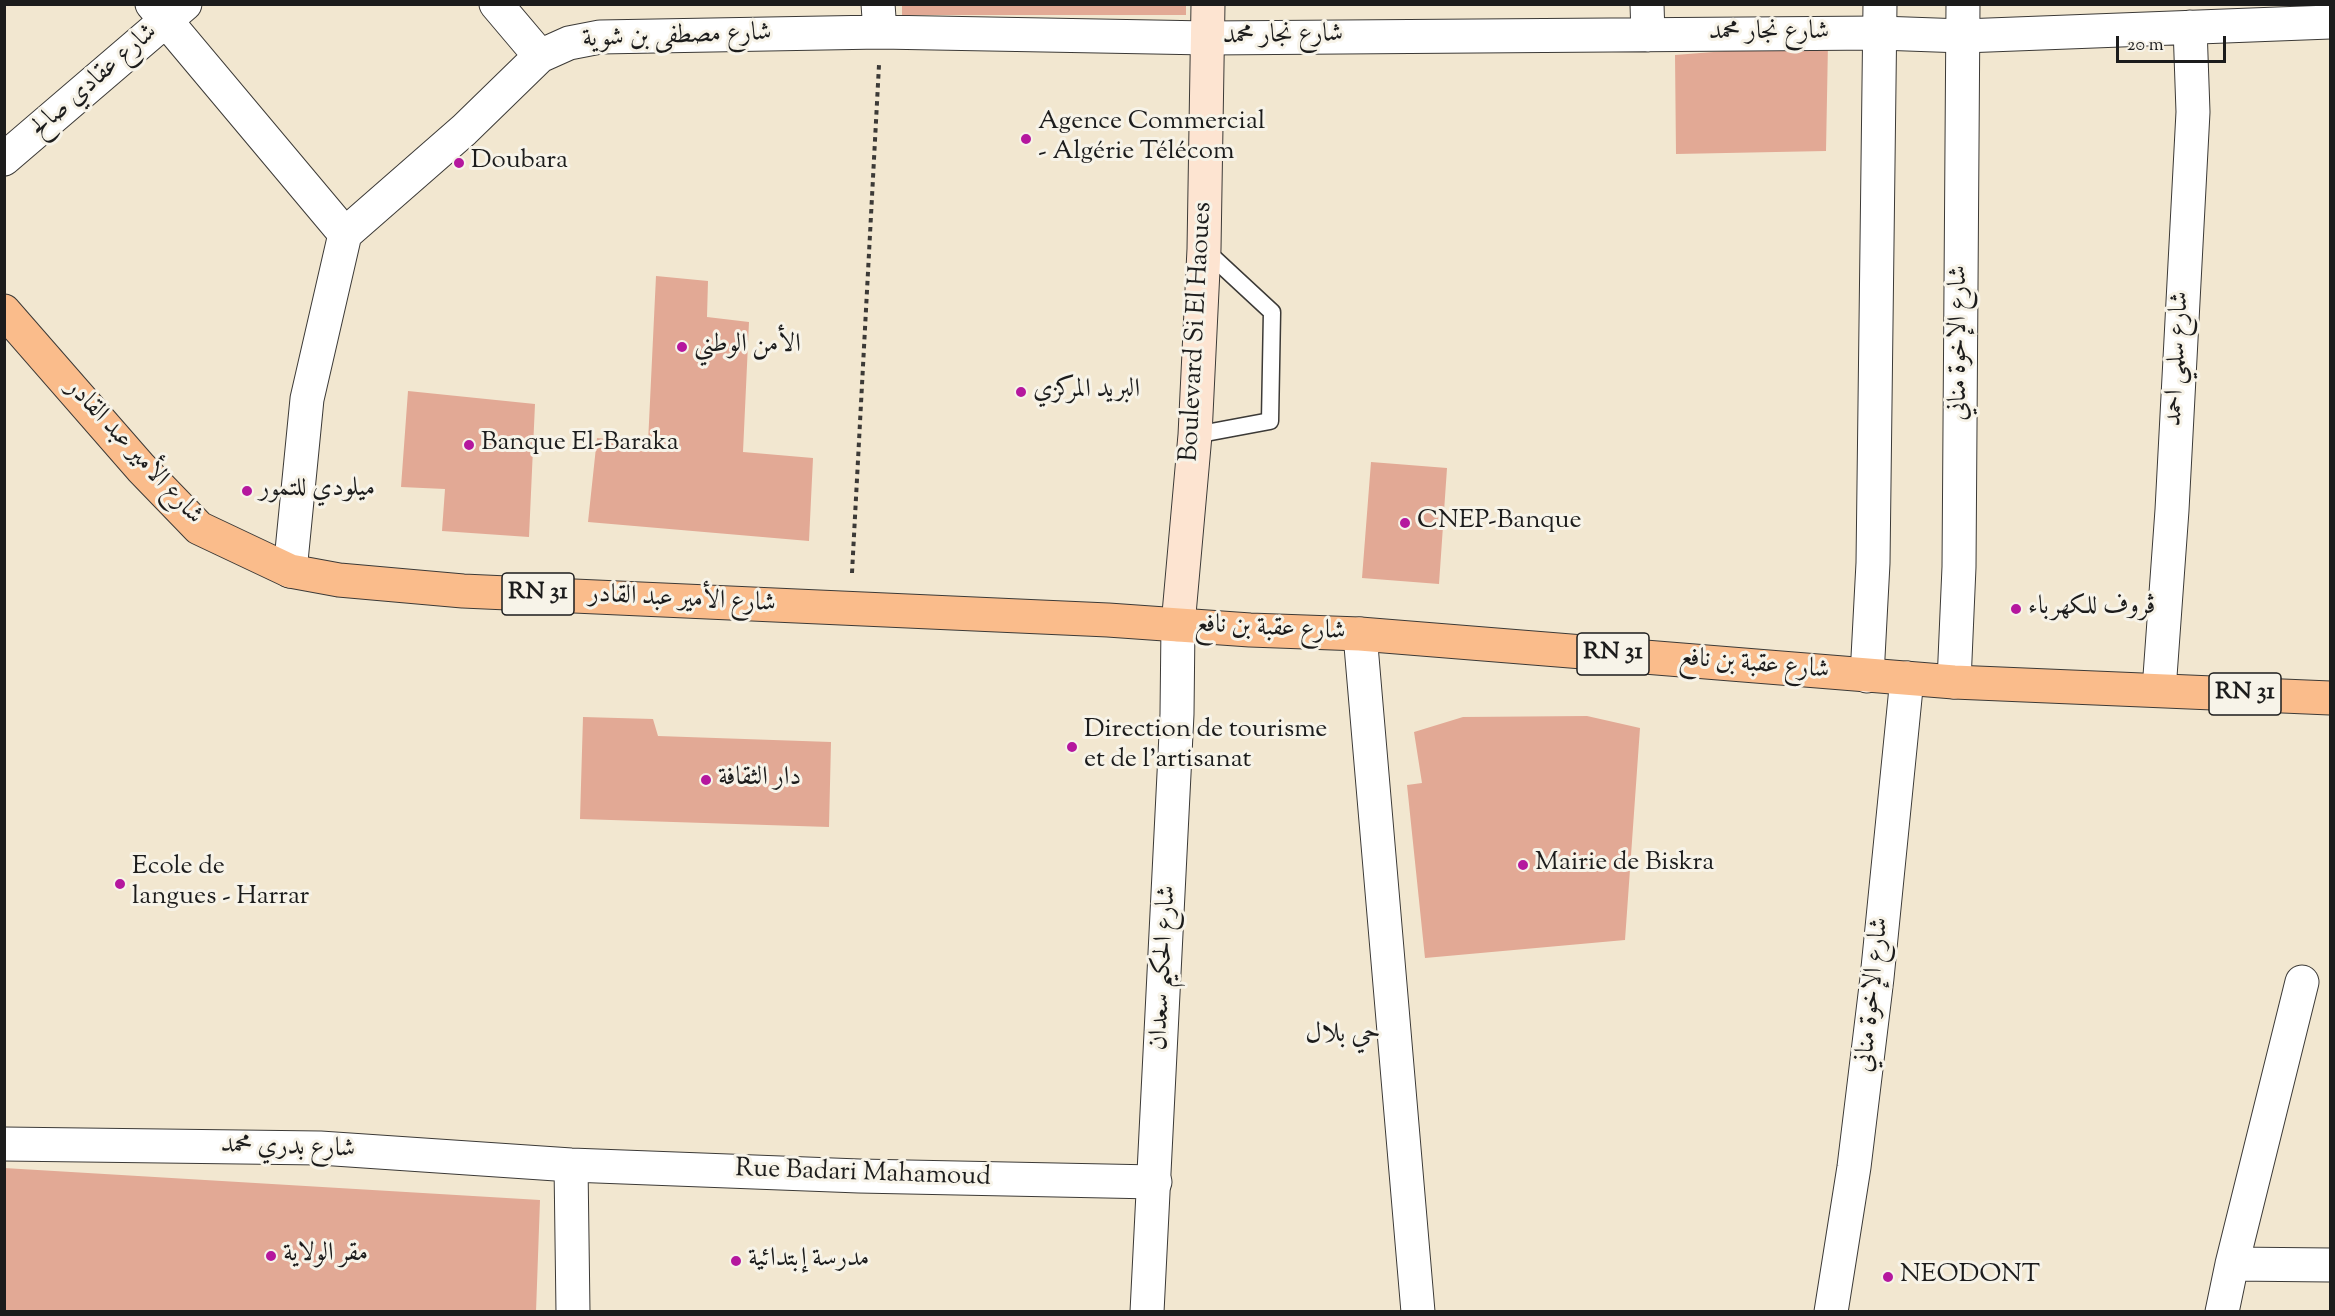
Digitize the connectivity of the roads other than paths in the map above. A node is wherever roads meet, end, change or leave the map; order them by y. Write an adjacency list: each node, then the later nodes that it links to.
1 (496, 4): 13 (street)
2 (856, 4): 6 (street)
3 (1208, 4): 12 (main road, Boulevard Si El Haoues)
4 (1963, 4): 11 (street, شارع الإخوة مناني)
5 (168, 10): 14 (street, شارع عقادي صالح); 15 (street)
6 (879, 18): 12 (street, شارع مصطفى بن شوية); 13 (street, شارع مصطفى بن شوية)
7 (1880, 19): 8 (street, شارع نجار محمد); 11 (street, شارع نجار محمد); 22 (street)
8 (1647, 20): 12 (street, شارع نجار محمد)
9 (2331, 22): 10 (street, شارع نجار محمد)
10 (2190, 27): 11 (street, شارع نجار محمد); 25 (street, شارع سلمي احمد)
11 (1963, 36): 24 (street, شارع الإخوة مناني)
12 (1208, 38): 16 (main road, Boulevard Si El Haoues)
13 (540, 56): 15 (street, شارع مصطفى بن شوية)
14 (4, 159)
15 (345, 234): 19 (street)
16 (1204, 249): 18 (main road, Boulevard Si El Haoues); 18 (lane)
17 (4, 311): 19 (main road, شارع الأمير عبد القادر / RN 31)
18 (1195, 435): 20 (main road, Boulevard Si El Haoues)
19 (290, 571): 20 (main road, شارع الأمير عبد القادر / RN 31)
20 (1179, 625): 21 (main road, شارع عقبة بن نافع / RN 31); 30 (street, شارع الحكيم سعدان)
21 (1360, 634): 22 (main road, شارع عقبة بن نافع / RN 31); 35 (street)
22 (1867, 676): 23 (main road, شارع عقبة بن نافع / RN 31)
23 (1907, 678): 24 (main road, شارع عقبة بن نافع / RN 31); 36 (street, شارع الإخوة مناني)
24 (1954, 682): 25 (main road, شارع عقبة بن نافع / RN 31)
25 (2159, 690): 26 (main road, شارع عقبة بن نافع / RN 31)
26 (2331, 698)
27 (2302, 982): 31 (street)
28 (4, 1144): 29 (street, شارع بدري محمد)
29 (571, 1165): 30 (street, Rue Badari Mahamoud); 33 (street)
30 (1155, 1182): 34 (street, شارع الحكيم سعدان)
31 (2232, 1264): 32 (street); 37 (street)
32 (2331, 1265)
33 (573, 1311)
34 (1147, 1311)
35 (1418, 1311)
36 (1831, 1311)
37 (2222, 1311)

